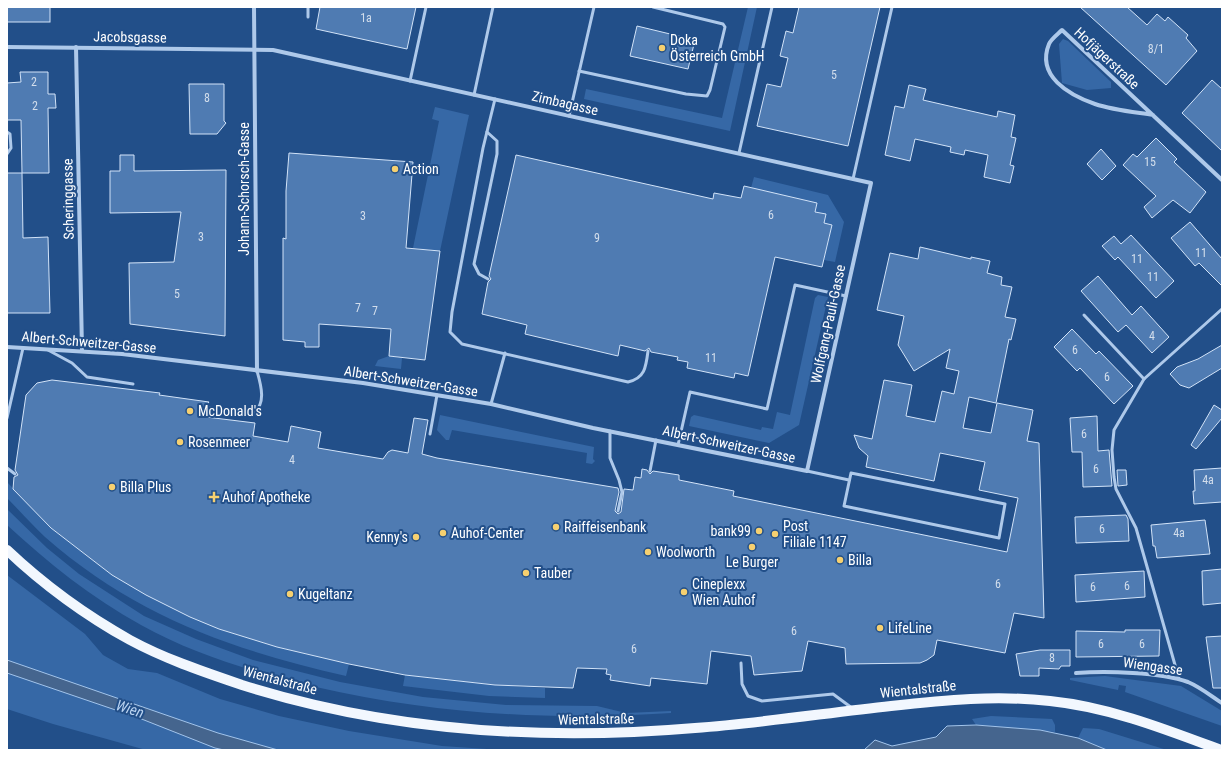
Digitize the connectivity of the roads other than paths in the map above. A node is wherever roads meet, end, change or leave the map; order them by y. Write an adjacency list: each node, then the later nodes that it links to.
1 (254, 7): 12 (street, Johann-Schorsch-Gasse)
2 (308, 7): 9 (lane)
3 (426, 7): 14 (lane)
4 (493, 7): 15 (lane)
5 (594, 7): 13 (lane)
6 (654, 7): 13 (lane)
7 (772, 7): 21 (lane)
8 (892, 7): 23 (lane)
9 (308, 17)
10 (7, 47): 11 (street, Jacobsgasse)
11 (76, 47): 12 (street, Jacobsgasse); 33 (street, Scheringgasse)
12 (254, 49): 14 (street, Zimbagasse); 36 (street, Johann-Schorsch-Gasse)
13 (579, 72): 18 (lane)
14 (410, 81): 15 (street, Zimbagasse)
15 (474, 95): 16 (street, Zimbagasse)
16 (495, 99): 18 (street, Zimbagasse); 20 (lane)
17 (1152, 115): 17 (street, Hofjägerstraße); 24 (street, Hofjägerstraße)
18 (569, 116): 21 (street, Zimbagasse)
19 (7, 132): 22 (lane)
20 (487, 132): 26 (lane); 35 (lane)
21 (739, 153): 23 (street, Zimbagasse)
22 (7, 154)
23 (853, 179): 25 (street, Zimbagasse)
24 (1222, 180)
25 (870, 182): 27 (street, Wolfgang-Pauli-Gasse)
26 (488, 279)
27 (846, 296): 46 (lane); 49 (street, Wolfgang-Pauli-Gasse)
28 (1222, 309): 37 (lane)
29 (1084, 315): 37 (lane)
30 (7, 347): 31 (street, Albert-Schweitzer-Gasse)
31 (23, 347): 32 (street, Albert-Schweitzer-Gasse); 42 (lane)
32 (43, 348): 33 (street, Albert-Schweitzer-Gasse); 38 (lane)
33 (82, 350): 36 (street, Albert-Schweitzer-Gasse)
34 (648, 351): 35 (lane)
35 (505, 353): 40 (lane)
36 (257, 371): 39 (street, Albert-Schweitzer-Gasse); 41 (lane)
37 (1144, 379): 56 (lane)
38 (133, 384)
39 (438, 395): 40 (street, Albert-Schweitzer-Gasse); 44 (lane)
40 (491, 404): 43 (street, Albert-Schweitzer-Gasse)
41 (208, 408)
42 (7, 418)
43 (610, 431): 45 (street, Albert-Schweitzer-Gasse); 52 (lane)
44 (430, 434)
45 (656, 440): 46 (street, Albert-Schweitzer-Gasse); 48 (lane)
46 (678, 445): 49 (street, Albert-Schweitzer-Gasse)
47 (7, 468): 50 (lane)
48 (650, 471)
49 (807, 471): 51 (lane)
50 (15, 474)
51 (850, 480): 51 (lane)
52 (618, 511)
53 (7, 550): 58 (main road, Wientalstraße)
54 (741, 662): 58 (lane)
55 (1076, 673): 56 (street, Wiengasse)
56 (1179, 680): 57 (street, Wiengasse)
57 (1222, 703)
58 (855, 710): 59 (main road, Wientalstraße)
59 (1221, 750)

